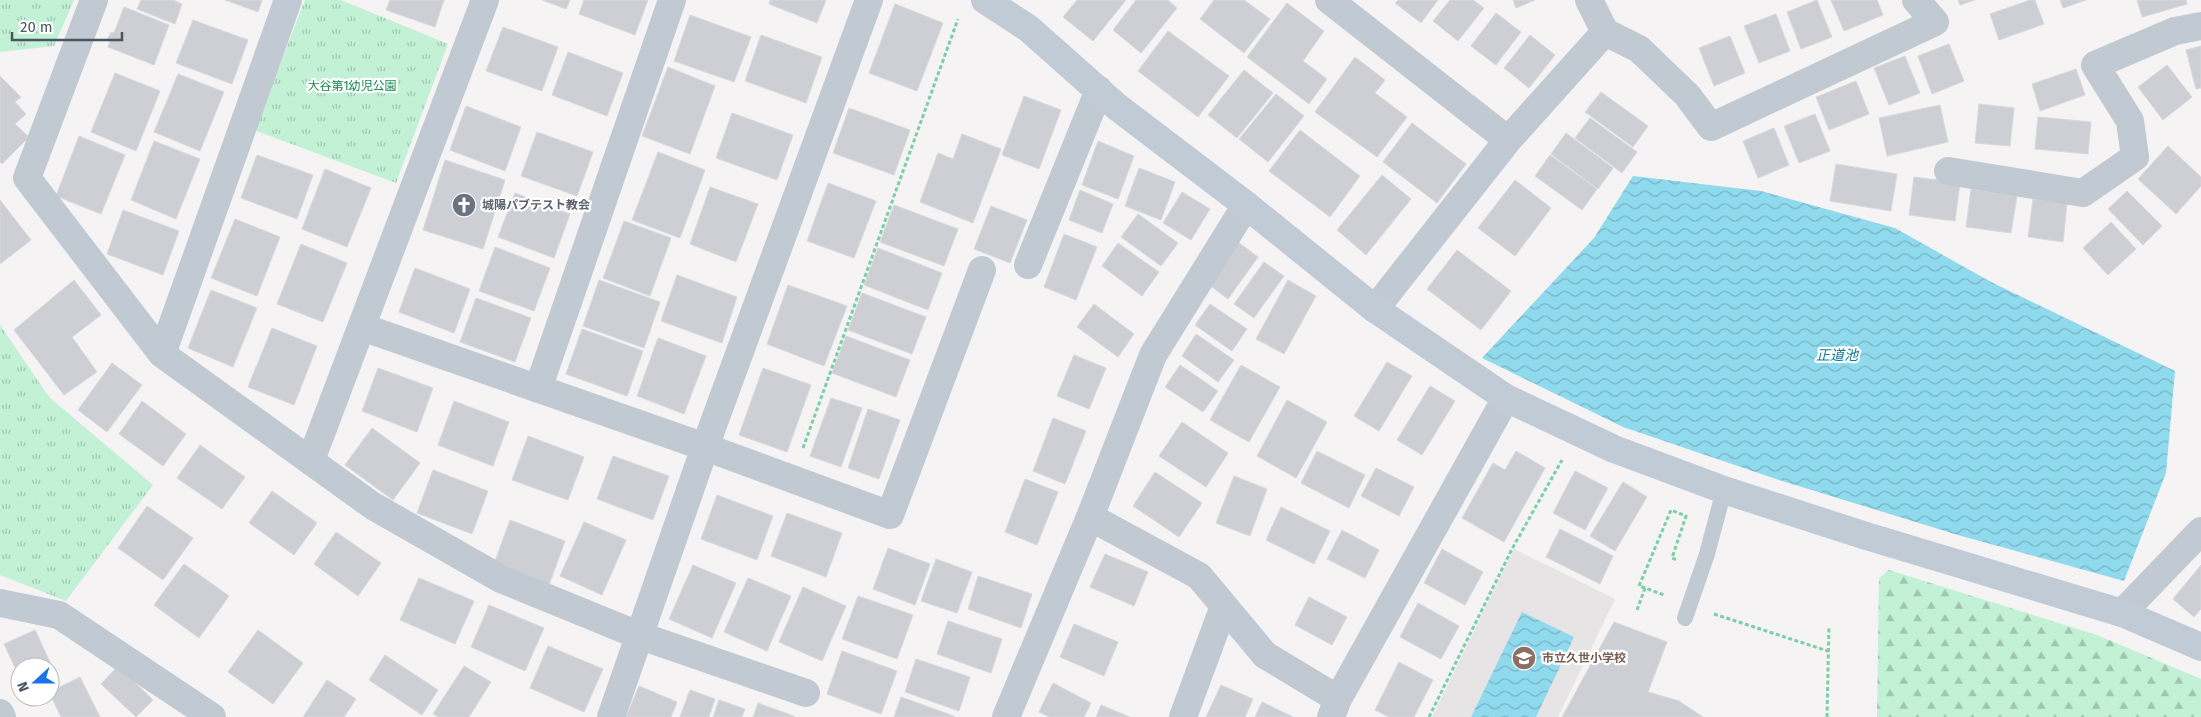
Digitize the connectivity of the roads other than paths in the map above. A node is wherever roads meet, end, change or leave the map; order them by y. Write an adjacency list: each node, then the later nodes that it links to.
1 (94, 0): 20 (street)
2 (288, 0): 20 (street)
3 (485, 0): 19 (street)
4 (672, 0): 21 (street)
5 (869, 0): 23 (street)
6 (985, 0): 12 (street)
7 (1329, 0): 13 (street)
8 (1589, 0): 11 (street)
9 (1916, 0): 11 (street)
10 (2201, 26): 14 (street)
11 (1605, 32): 13 (street)
12 (1099, 90): 15 (street); 16 (street)
13 (1508, 140): 18 (street)
14 (1948, 171)
15 (1246, 205): 18 (street); 26 (street)
16 (1028, 264)
17 (982, 270): 23 (street)
18 (1375, 309): 22 (street)
19 (362, 327): 21 (street); 24 (street)
20 (162, 354): 24 (street)
21 (538, 389): 23 (street)
22 (1506, 398): 25 (street); 35 (street)
23 (704, 447): 32 (street)
24 (310, 460): 32 (street)
25 (1724, 490): 30 (lane); 31 (street)
26 (1090, 517): 29 (street); 40 (street)
27 (2201, 531): 31 (street)
28 (0, 603): 38 (street)
29 (1224, 606): 35 (street); 41 (street)
30 (1687, 612)
31 (2122, 613): 33 (street)
32 (638, 634): 34 (street); 39 (street)
33 (2201, 647)
34 (806, 693)
35 (1334, 708)
36 (0, 712): 37 (street)
37 (2, 717)
38 (212, 717)
39 (611, 717)
40 (1006, 717)
41 (1183, 717)

